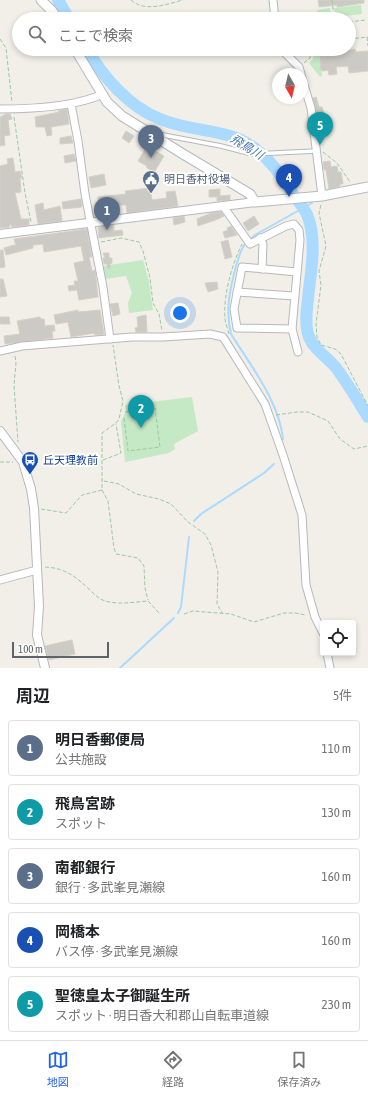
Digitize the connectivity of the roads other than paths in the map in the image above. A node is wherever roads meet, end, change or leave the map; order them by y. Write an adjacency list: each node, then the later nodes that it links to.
1 (41, 0): 3 (main road)
2 (273, 0): 4 (street)
3 (53, 12)
4 (274, 12)
5 (79, 56): 8 (main road)
6 (286, 56): 7 (street)
7 (298, 68)
8 (103, 94): 10 (street); 12 (main road)
9 (308, 98): 13 (street)
10 (71, 104): 11 (street); 18 (street)
11 (0, 109)
12 (153, 136): 13 (lane); 16 (main road)
13 (316, 151): 15 (street)
14 (368, 187): 15 (main road)
15 (322, 196): 16 (main road)
16 (255, 202): 17 (street)
17 (223, 206): 18 (street); 20 (street)
18 (92, 222): 19 (street); 26 (street)
19 (0, 234)
20 (260, 238): 21 (street); 22 (street)
21 (262, 269): 22 (street); 23 (street)
22 (297, 272): 24 (street)
23 (237, 292): 24 (street); 25 (street)
24 (294, 296): 25 (street)
25 (292, 329): 28 (street)
26 (110, 339): 27 (street); 32 (street)
27 (0, 350)
28 (298, 352)
29 (0, 430): 30 (street)
30 (37, 568): 31 (street); 34 (street)
31 (0, 580)
32 (320, 627)
33 (328, 656): 35 (street)
34 (45, 668)
35 (330, 668)

